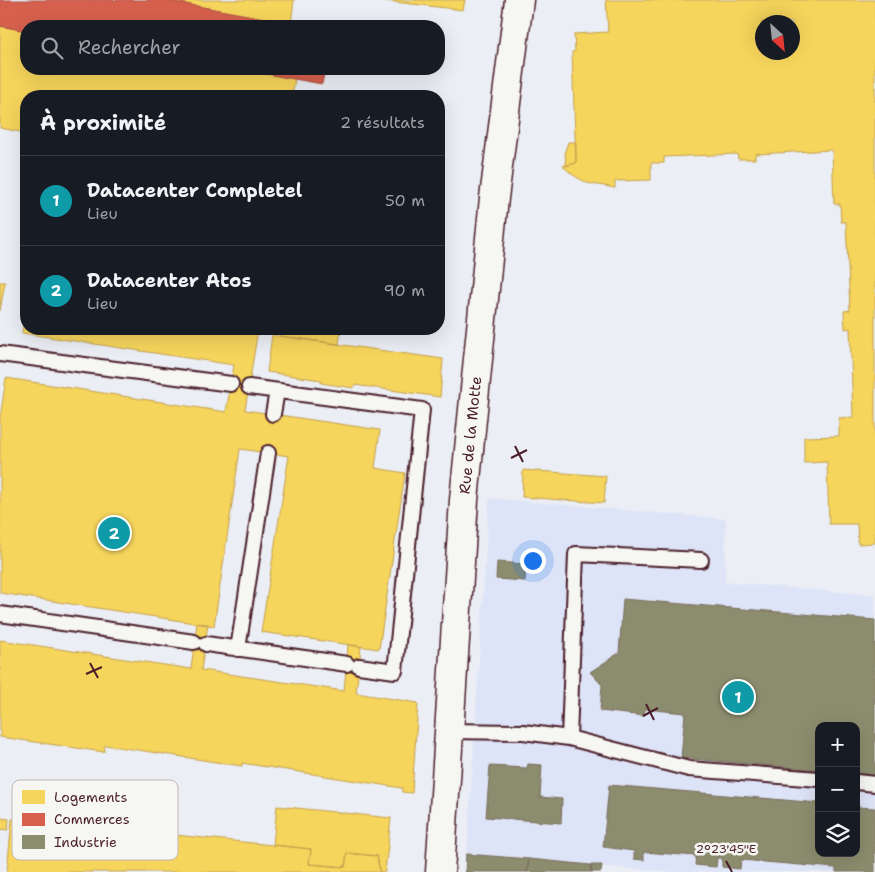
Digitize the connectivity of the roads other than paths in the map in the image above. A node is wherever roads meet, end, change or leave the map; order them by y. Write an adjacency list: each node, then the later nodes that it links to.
1 (520, 0): 11 (street, Rue de la Motte)
2 (0, 354): 3 (lane)
3 (231, 384)
4 (249, 387): 5 (lane)
5 (277, 391): 6 (lane); 10 (lane)
6 (273, 414)
7 (268, 453): 10 (lane)
8 (701, 560): 12 (lane)
9 (0, 614): 10 (lane)
10 (238, 649)
11 (449, 731): 12 (lane); 16 (street, Rue de la Motte)
12 (569, 738): 13 (lane)
13 (815, 779)
14 (860, 782): 15 (lane)
15 (875, 784)
16 (440, 872)

